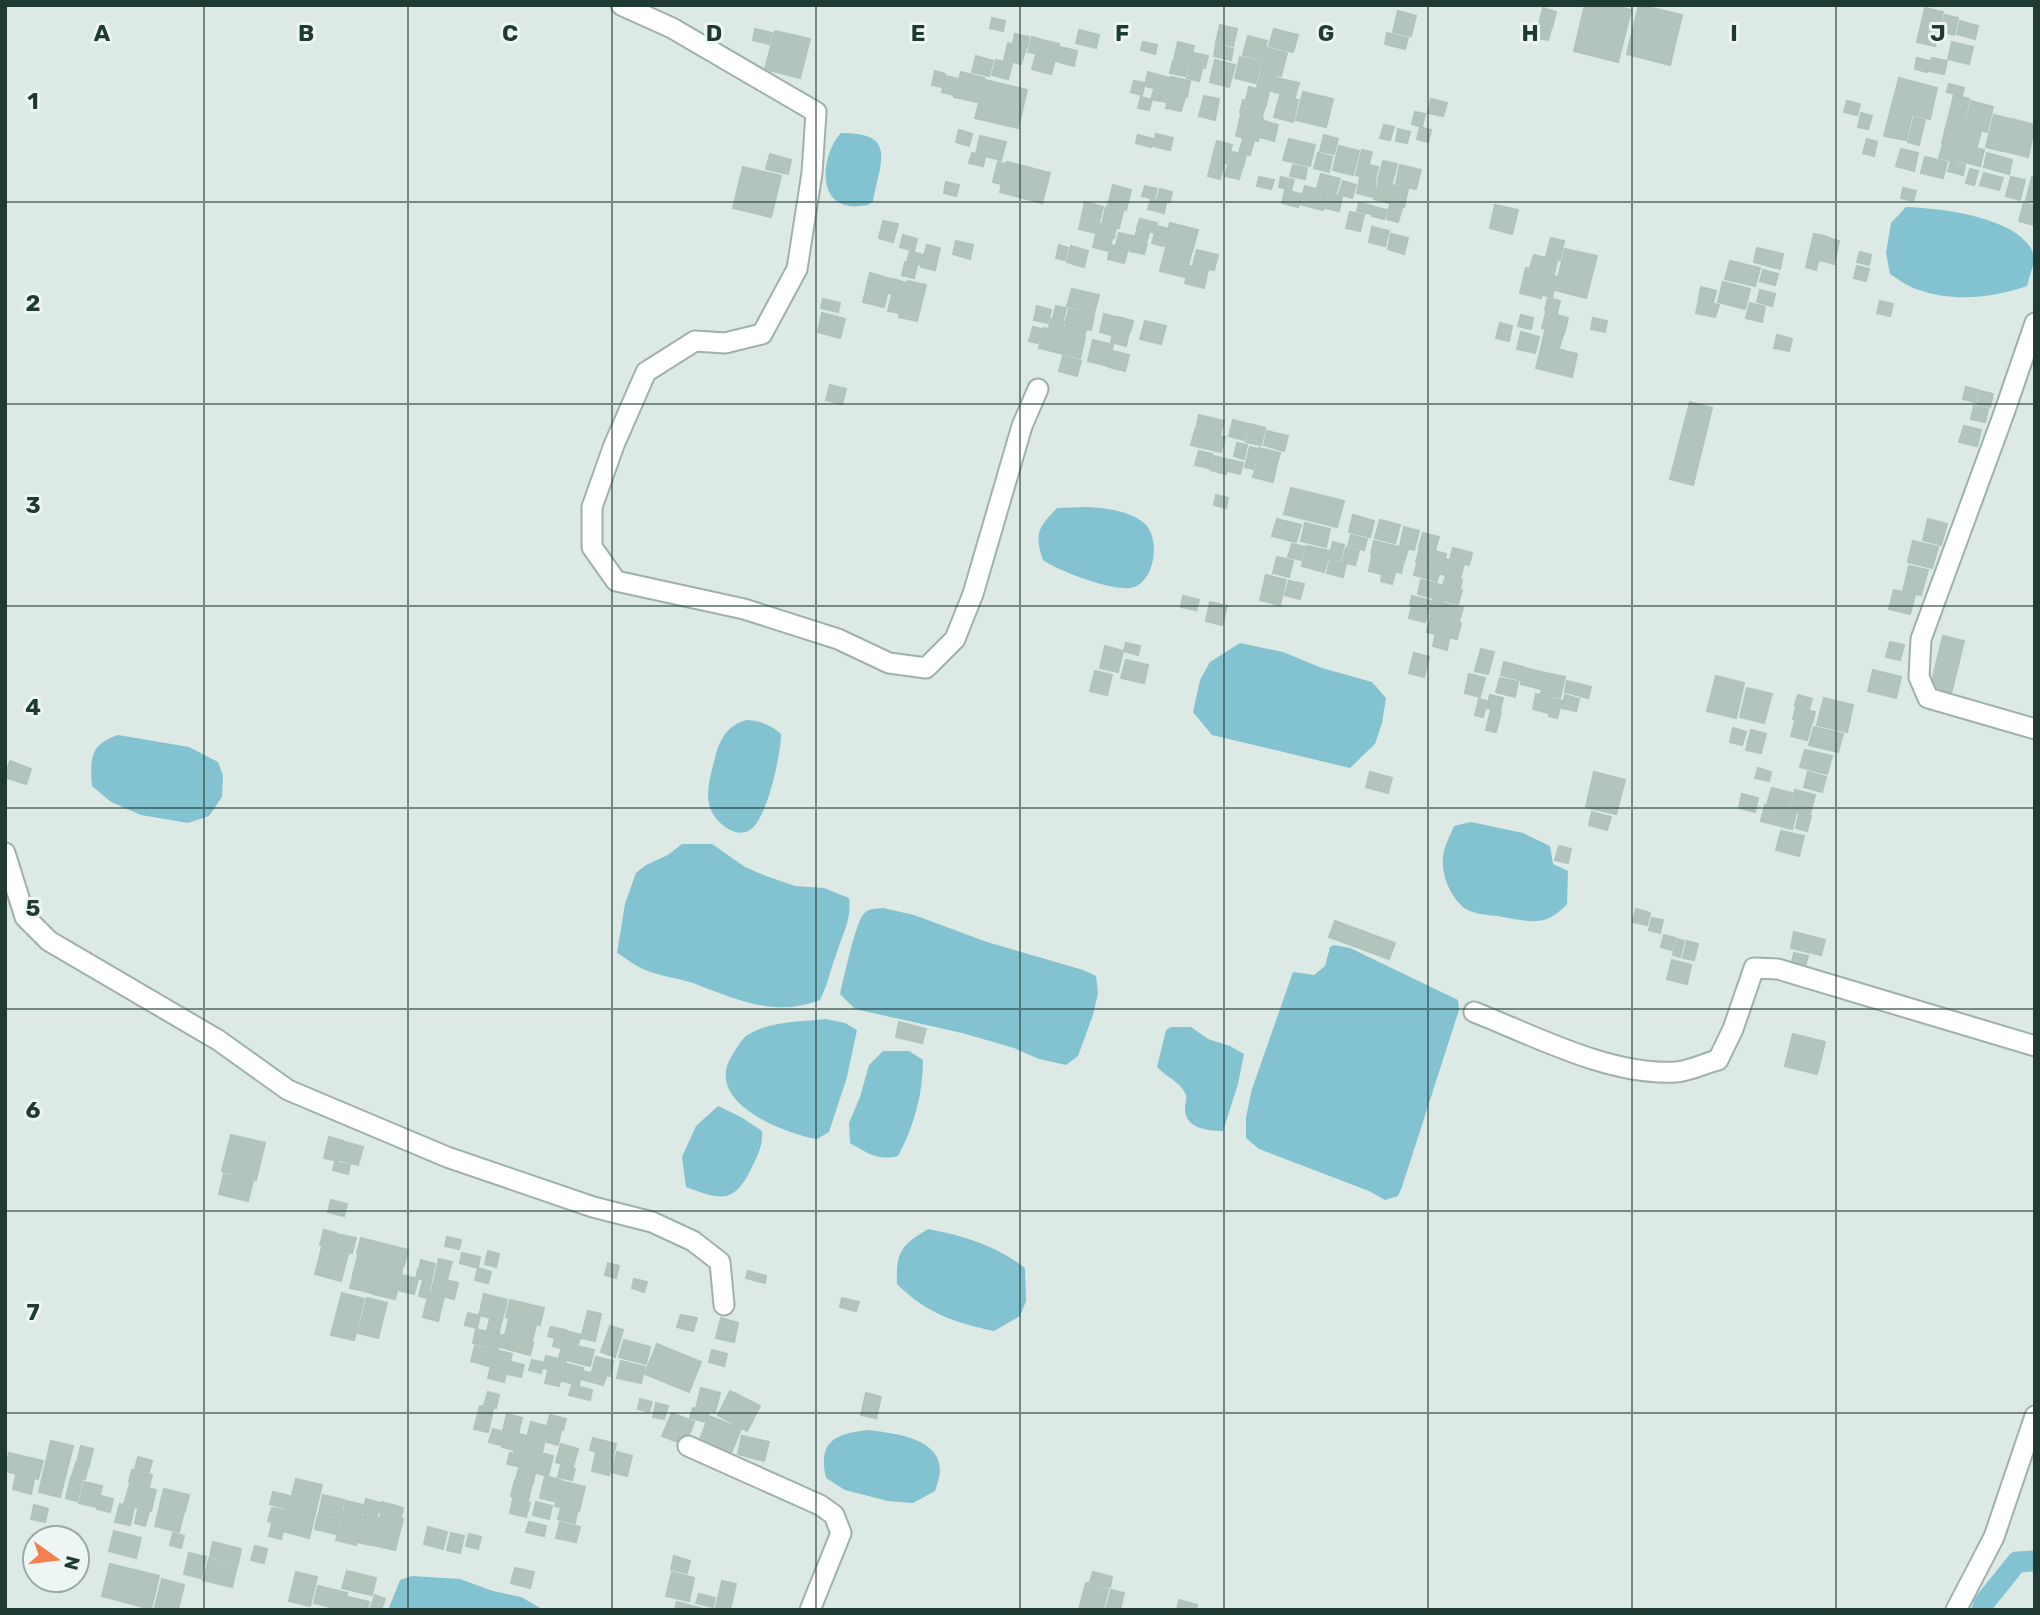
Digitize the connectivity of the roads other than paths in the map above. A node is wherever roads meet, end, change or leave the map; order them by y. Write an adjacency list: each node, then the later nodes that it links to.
1 (621, 5): 3 (street)
2 (2035, 323): 4 (street)
3 (1038, 388)
4 (2035, 729)
5 (5, 853): 8 (street)
6 (1474, 1012): 7 (street)
7 (2035, 1046)
8 (724, 1305)
9 (2035, 1416): 12 (street)
10 (688, 1446): 11 (street)
11 (810, 1610)
12 (1956, 1610)

